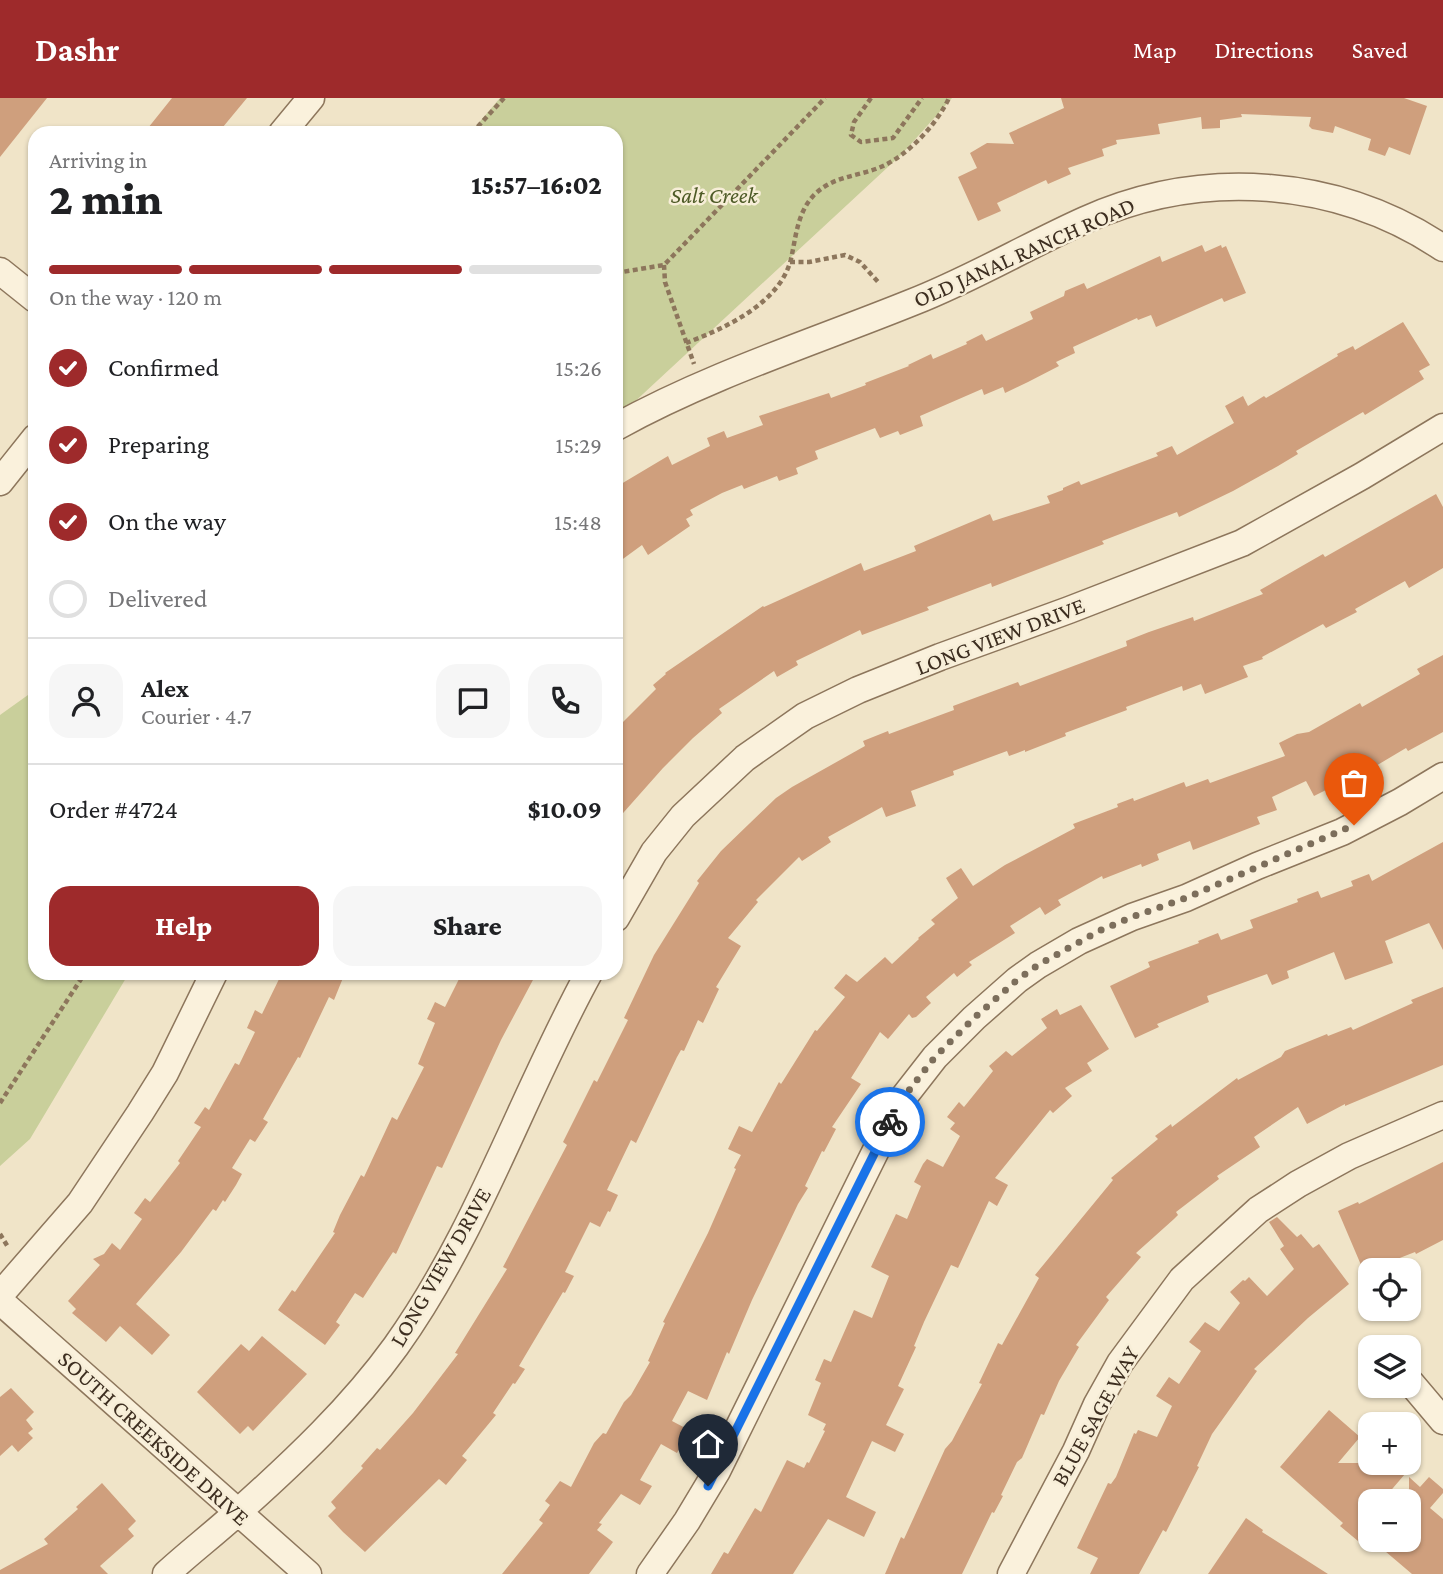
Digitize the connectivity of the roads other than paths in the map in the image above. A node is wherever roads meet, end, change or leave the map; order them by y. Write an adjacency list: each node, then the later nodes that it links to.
1 (310, 98): 2 (street)
2 (288, 126)
3 (1443, 248): 6 (street, OLD JANAL RANCH ROAD)
4 (0, 271): 5 (street)
5 (28, 293)
6 (623, 423)
7 (1443, 427): 11 (street, LONG VIEW DRIVE)
8 (28, 447): 9 (street)
9 (0, 482)
10 (1443, 776): 22 (street)
11 (623, 906)
12 (211, 980): 15 (street)
13 (586, 980): 19 (street, LONG VIEW DRIVE)
14 (1443, 1115): 23 (street, BLUE SAGE WAY)
15 (0, 1295)
16 (0, 1301): 19 (street, SOUTH CREEKSIDE DRIVE)
17 (1421, 1395): 18 (street)
18 (1443, 1421)
19 (238, 1513): 20 (street, LONG VIEW DRIVE); 21 (street, SOUTH CREEKSIDE DRIVE)
20 (166, 1574)
21 (308, 1574)
22 (650, 1574)
23 (1011, 1574)

